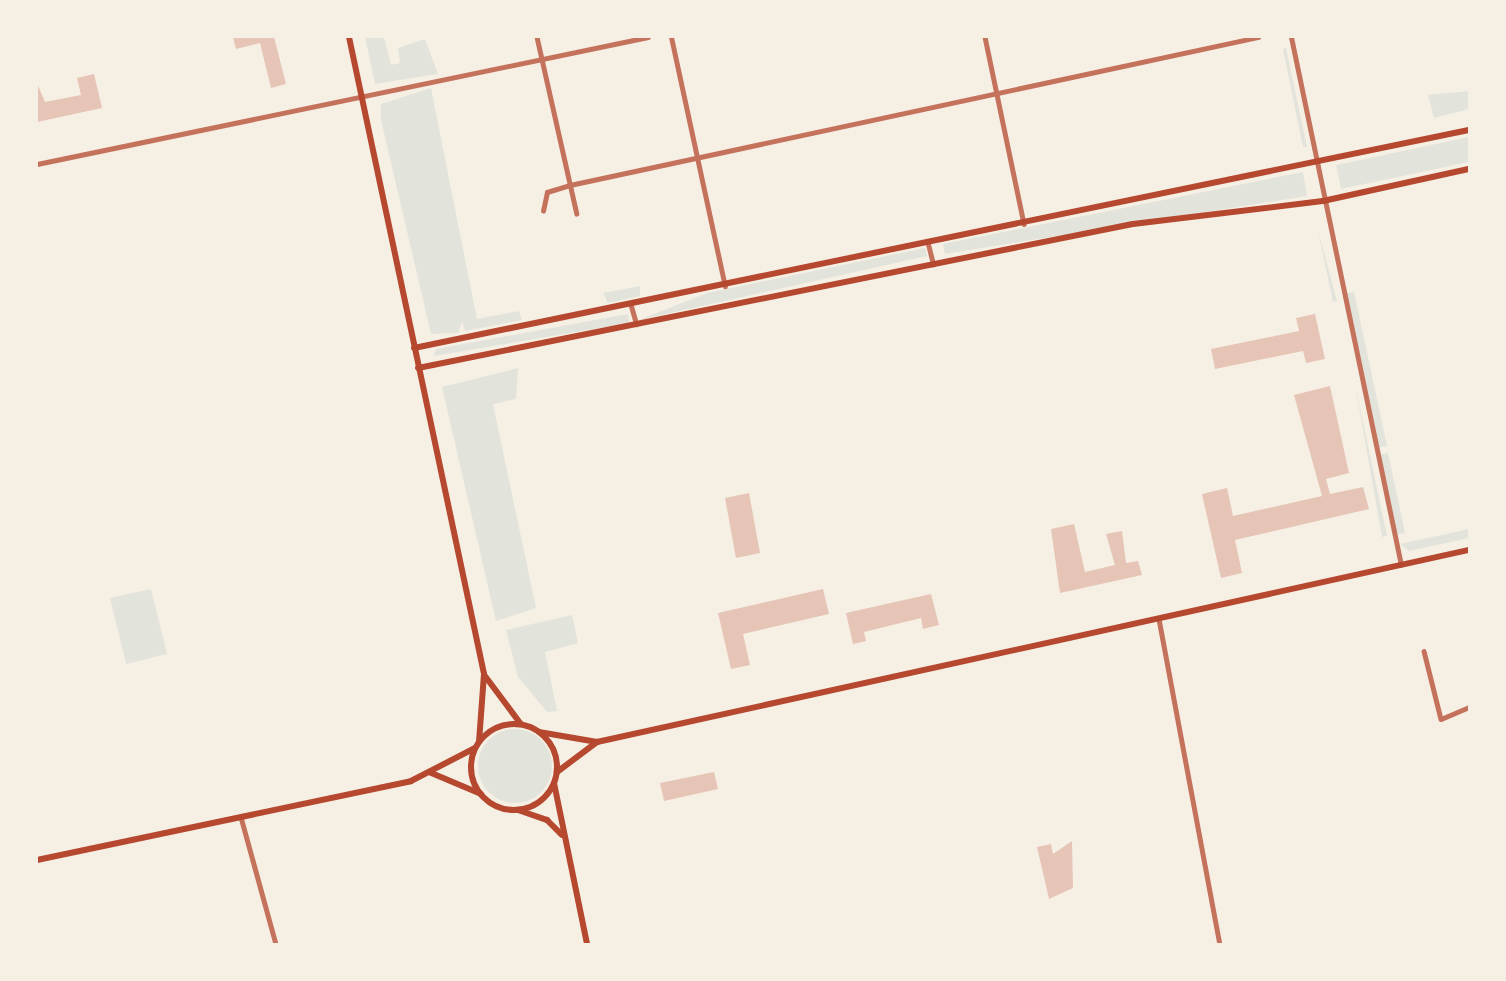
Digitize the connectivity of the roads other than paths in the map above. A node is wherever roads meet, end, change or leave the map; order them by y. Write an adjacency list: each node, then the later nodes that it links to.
1 (349, 37): 9 (main road)
2 (537, 37): 8 (street)
3 (648, 37): 8 (street)
4 (671, 37): 12 (street)
5 (985, 37): 10 (street)
6 (1258, 37): 10 (street)
7 (1291, 37): 13 (street)
8 (542, 58): 9 (street); 16 (street)
9 (361, 96): 14 (street); 26 (main road)
10 (999, 96): 12 (street); 20 (street)
11 (1469, 130): 13 (main road)
12 (698, 159): 16 (street); 23 (street)
13 (1317, 162): 17 (street); 20 (main road)
14 (37, 164)
15 (1469, 169): 17 (main road)
16 (570, 184): 18 (street); 19 (street)
17 (1323, 201): 22 (main road); 29 (street)
18 (543, 211)
19 (577, 214)
20 (1024, 224): 21 (main road)
21 (928, 244): 22 (street); 23 (main road)
22 (933, 264): 25 (main road)
23 (725, 286): 24 (main road)
24 (631, 306): 25 (street); 26 (main road)
25 (636, 324): 27 (main road)
26 (414, 348): 27 (main road)
27 (418, 368): 32 (main road)
28 (1469, 550): 29 (main road)
29 (1401, 565): 30 (main road)
30 (1158, 619): 36 (main road); 48 (street)
31 (1424, 651): 33 (street)
32 (484, 674): 34 (main road); 37 (main road)
33 (1469, 707)
34 (523, 724): 35 (main road); 37 (main road)
35 (539, 732): 36 (main road); 39 (main road)
36 (597, 743): 39 (main road)
37 (477, 745): 38 (main road); 41 (main road)
38 (429, 772): 41 (main road); 43 (main road)
39 (557, 772): 40 (main road)
40 (554, 783): 42 (main road); 44 (main road)
41 (481, 794): 42 (main road)
42 (516, 810): 44 (main road)
43 (241, 817): 45 (main road); 46 (street)
44 (564, 839): 47 (main road)
45 (37, 860)
46 (276, 944)
47 (587, 944)
48 (1220, 944)

